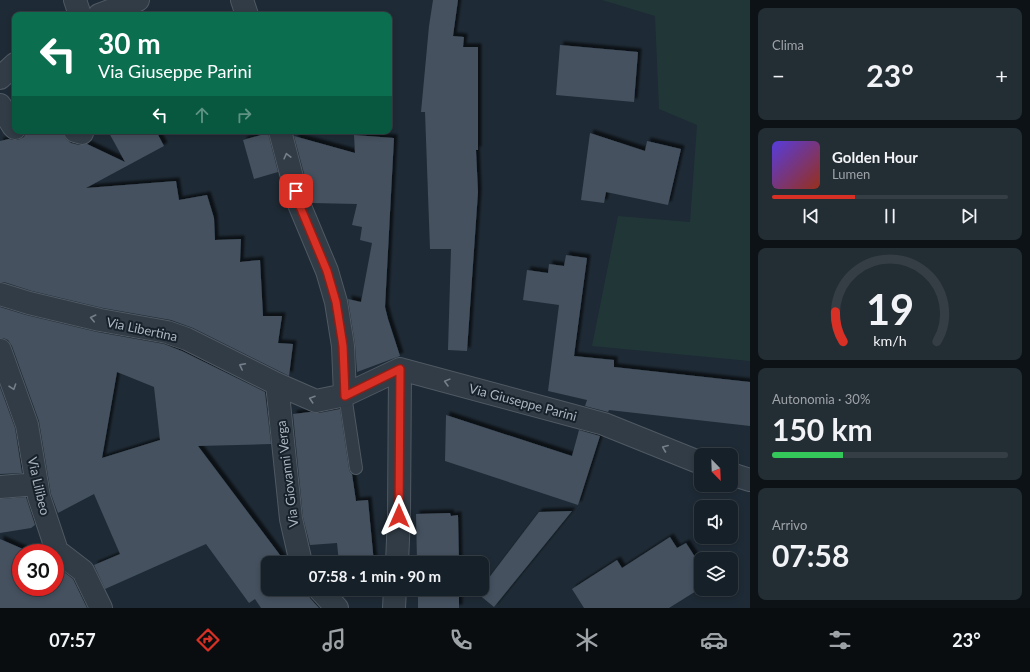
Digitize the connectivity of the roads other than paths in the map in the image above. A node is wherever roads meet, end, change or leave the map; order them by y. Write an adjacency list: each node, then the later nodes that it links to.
1 (75, 0): 4 (street)
2 (138, 0): 5 (street)
3 (242, 0): 6 (street)
4 (79, 12)
5 (109, 12)
6 (246, 12)
7 (12, 67): 8 (street)
8 (0, 78)
9 (0, 105): 10 (street)
10 (12, 124)
11 (281, 134): 16 (street, one-way to 11)
12 (0, 294): 15 (street, Via Libertina, one-way to 12)
13 (0, 350): 21 (street, Via Lilibeo, one-way to 21)
14 (400, 369): 16 (street); 17 (street, Via Giuseppe Parini, one-way to 14); 24 (street)
15 (277, 384): 16 (street, one-way to 15); 23 (street, Via Giovanni Verga)
16 (345, 396): 18 (lane)
17 (694, 460)
18 (356, 468)
19 (738, 476): 20 (street)
20 (750, 480)
21 (37, 484): 22 (street); 27 (street, Via Lilibeo)
22 (0, 487)
23 (299, 556)
24 (397, 556)
25 (326, 596): 28 (street)
26 (395, 596): 29 (street)
27 (101, 608)
28 (337, 608)
29 (394, 608)

